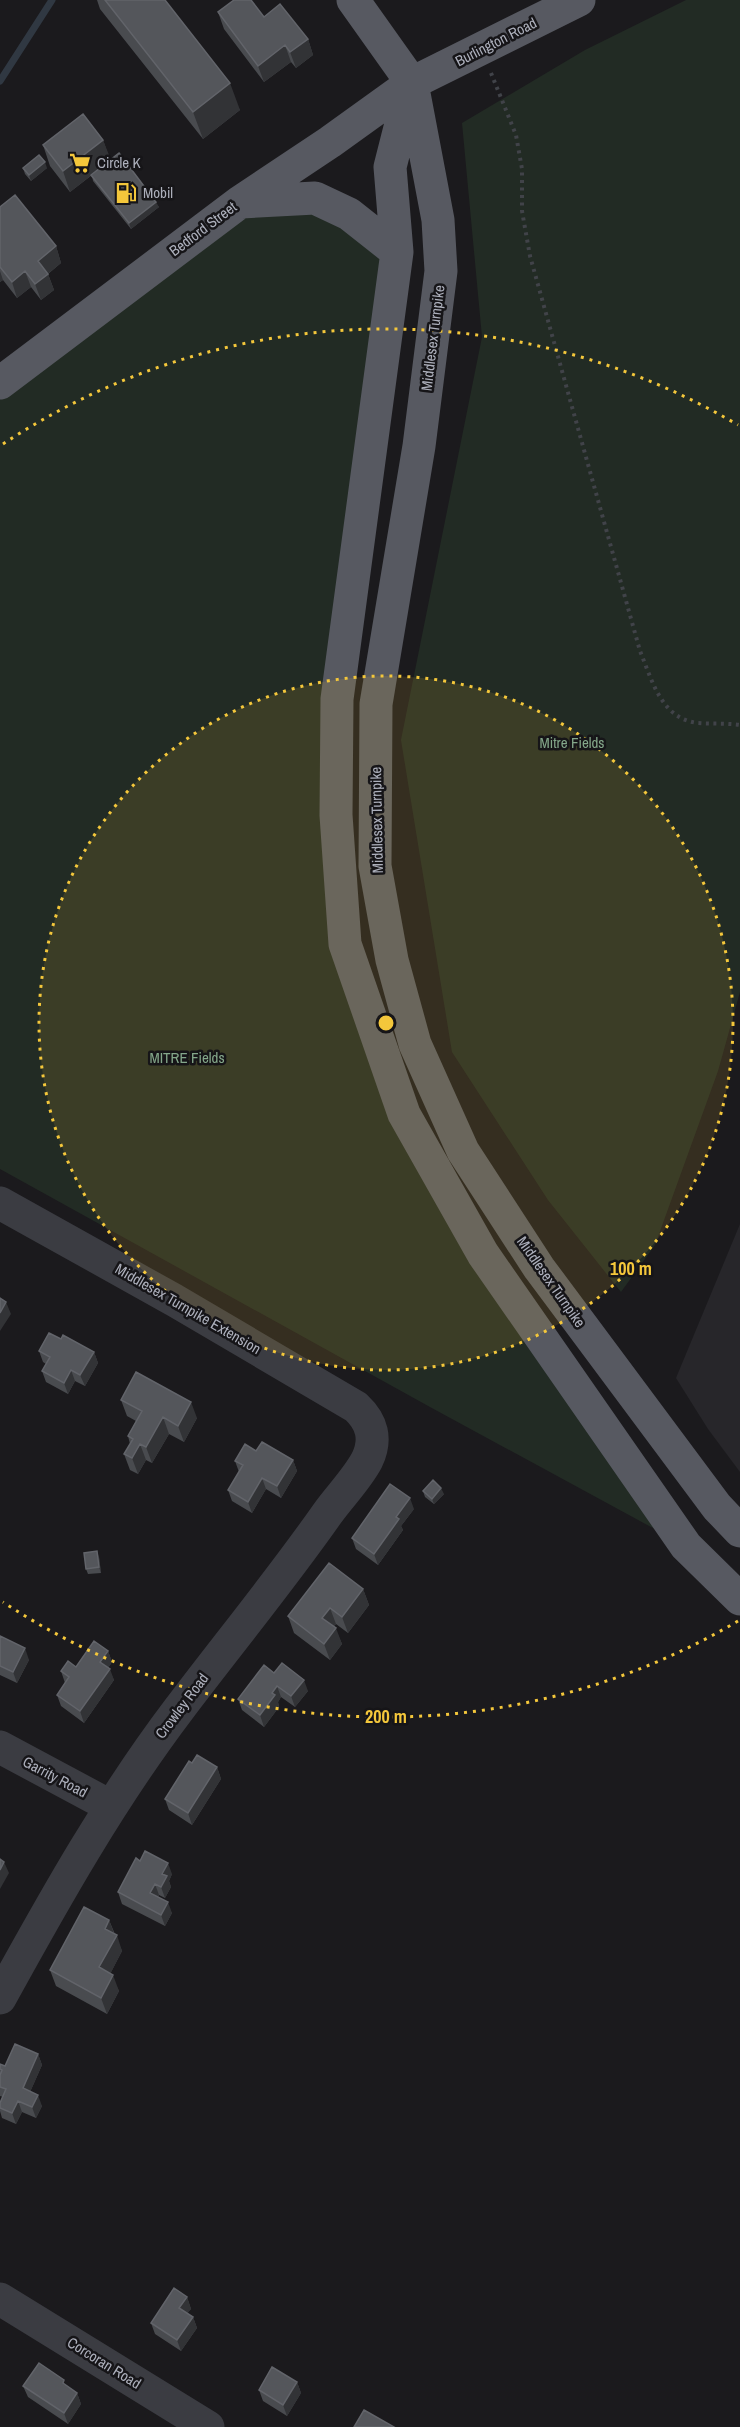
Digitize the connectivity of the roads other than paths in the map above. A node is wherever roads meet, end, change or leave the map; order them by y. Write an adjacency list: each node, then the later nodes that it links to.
1 (353, 0): 3 (main road, Middlesex Turnpike)
2 (579, 0): 3 (main road, Burlington Road)
3 (411, 83): 4 (main road, Bedford Street); 5 (main road); 9 (main road, Middlesex Turnpike)
4 (240, 202): 5 (main road); 6 (main road, Bedford Street)
5 (397, 252): 10 (main road)
6 (0, 383)
7 (0, 1203): 8 (street, Middlesex Turnpike Extension)
8 (369, 1424): 12 (street, Crowley Road)
9 (740, 1531)
10 (740, 1599)
11 (0, 1747): 12 (street, Garrity Road)
12 (110, 1806): 13 (street, Crowley Road)
13 (0, 1998)
14 (0, 2299): 15 (street, Corcoran Road)
15 (208, 2427)

